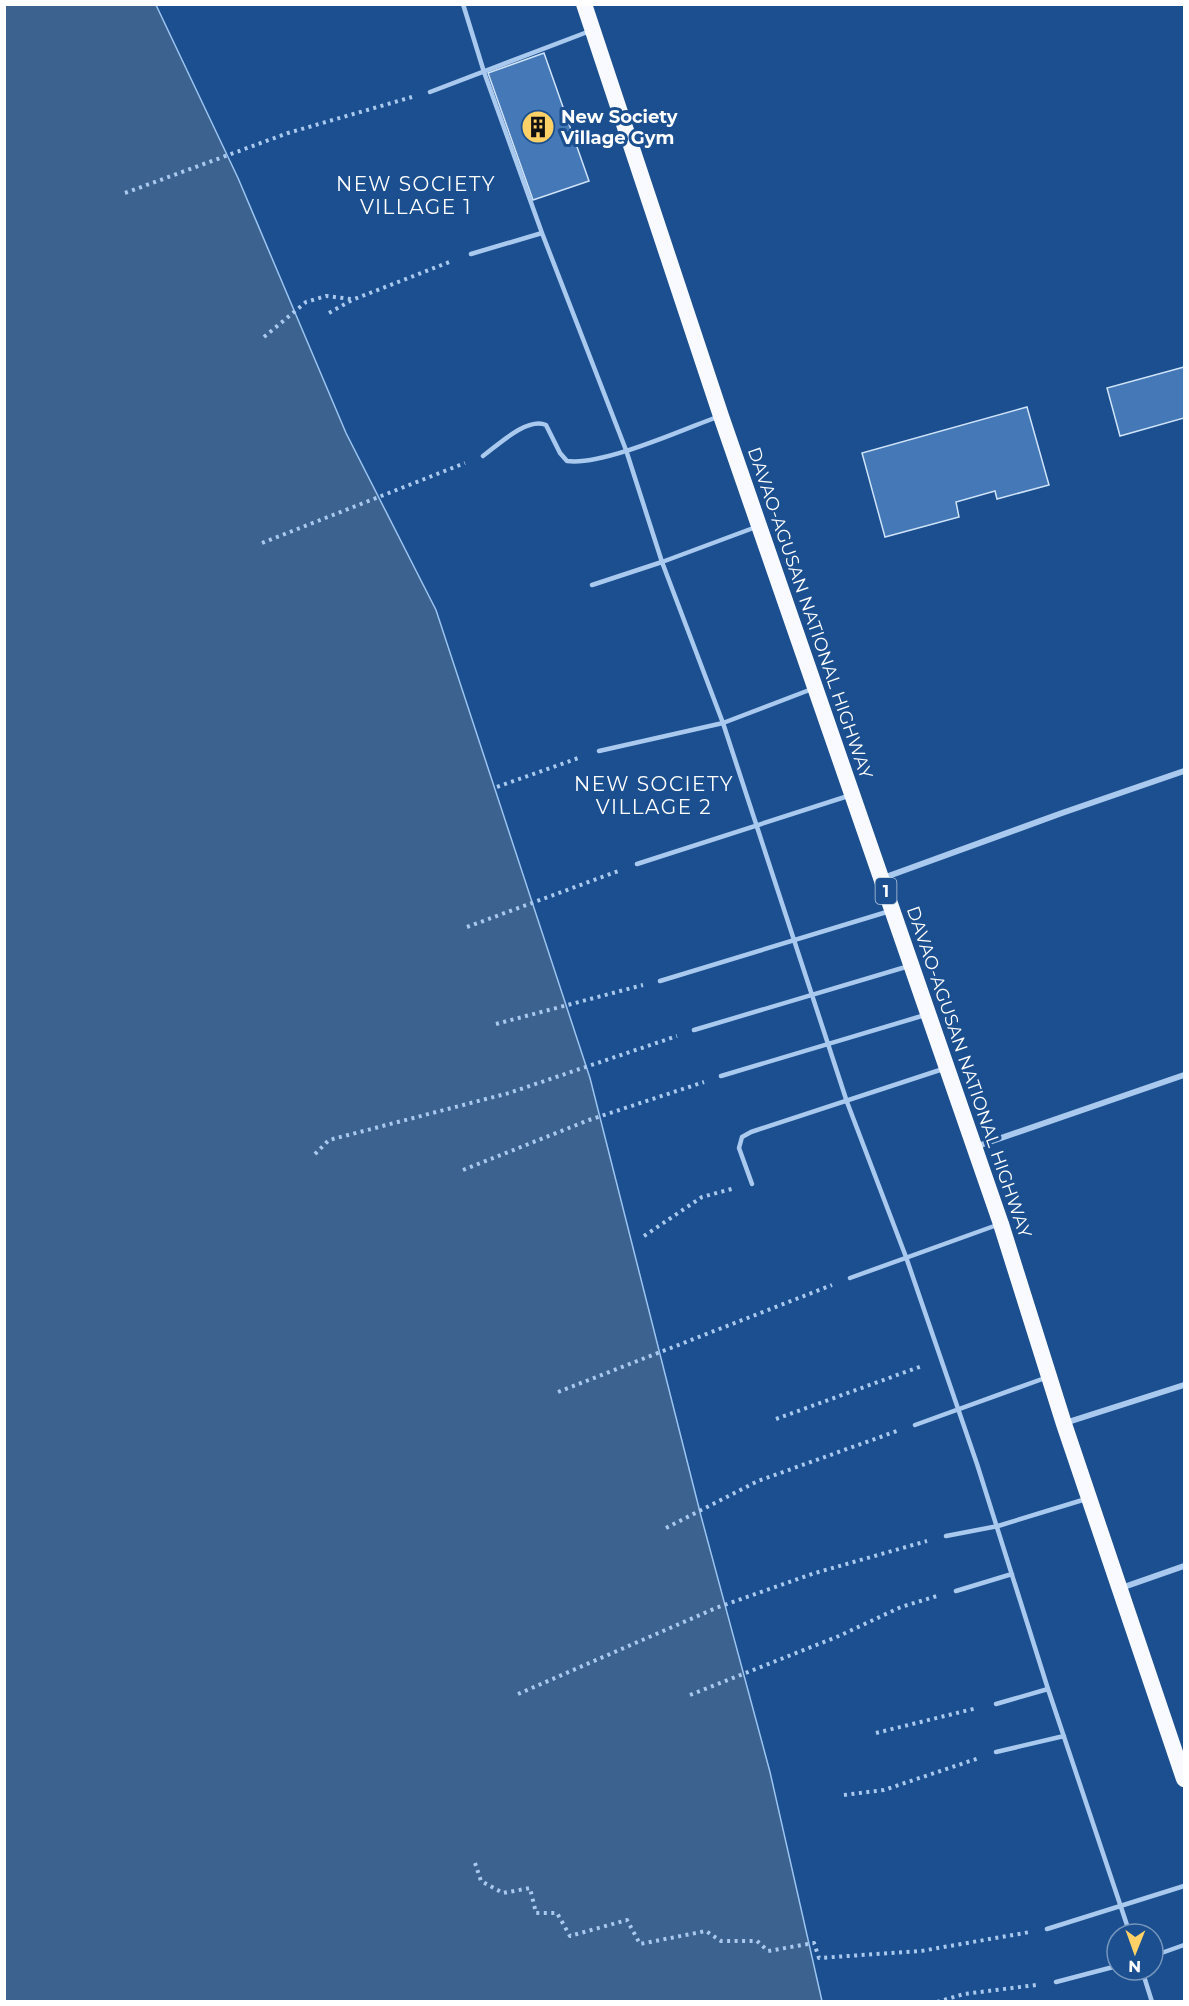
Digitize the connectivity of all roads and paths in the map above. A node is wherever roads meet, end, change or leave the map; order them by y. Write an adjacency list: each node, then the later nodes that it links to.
1 (464, 4): 4 (lane)
2 (584, 4): 3 (highway, DAVAO-AGUSAN NATIONAL HIGHWAY / 1)
3 (592, 30): 4 (lane); 12 (highway, DAVAO-AGUSAN NATIONAL HIGHWAY / 1)
4 (484, 72): 5 (lane); 7 (lane)
5 (430, 92): 6 (path)
6 (125, 192)
7 (542, 233): 8 (lane); 13 (lane)
8 (471, 254): 9 (path)
9 (352, 300): 10 (path); 11 (path)
10 (329, 313)
11 (264, 337)
12 (721, 416): 13 (lane); 15 (highway, DAVAO-AGUSAN NATIONAL HIGHWAY / 1)
13 (626, 450): 14 (lane); 17 (lane)
14 (483, 456): 16 (path)
15 (760, 526): 17 (lane); 19 (highway, DAVAO-AGUSAN NATIONAL HIGHWAY / 1)
16 (262, 543)
17 (662, 562): 18 (lane); 20 (lane)
18 (592, 585)
19 (816, 688): 20 (lane); 24 (highway, DAVAO-AGUSAN NATIONAL HIGHWAY / 1)
20 (723, 723): 21 (lane); 25 (lane)
21 (599, 751): 23 (path)
22 (1185, 771): 27 (street)
23 (497, 787)
24 (853, 795): 25 (lane); 27 (highway, DAVAO-AGUSAN NATIONAL HIGHWAY / 1)
25 (756, 827): 26 (lane); 30 (lane)
26 (636, 864): 29 (path)
27 (881, 879): 28 (highway, DAVAO-AGUSAN NATIONAL HIGHWAY / 1)
28 (893, 910): 30 (lane); 31 (highway, DAVAO-AGUSAN NATIONAL HIGHWAY / 1)
29 (467, 927)
30 (796, 941): 32 (lane); 33 (lane)
31 (911, 965): 33 (lane); 34 (highway, DAVAO-AGUSAN NATIONAL HIGHWAY / 1)
32 (660, 981): 35 (path)
33 (812, 995): 36 (lane); 37 (lane)
34 (928, 1014): 37 (lane); 38 (highway, DAVAO-AGUSAN NATIONAL HIGHWAY / 1)
35 (496, 1024)
36 (694, 1030): 43 (path)
37 (828, 1042): 40 (lane); 41 (lane)
38 (947, 1067): 41 (lane); 42 (highway, DAVAO-AGUSAN NATIONAL HIGHWAY / 1)
39 (1185, 1075): 42 (street)
40 (721, 1076): 44 (path)
41 (847, 1102): 45 (lane); 48 (lane)
42 (975, 1148): 46 (highway, DAVAO-AGUSAN NATIONAL HIGHWAY / 1)
43 (315, 1154)
44 (463, 1170)
45 (752, 1184): 47 (path)
46 (1000, 1224): 48 (lane); 51 (highway, DAVAO-AGUSAN NATIONAL HIGHWAY / 1)
47 (644, 1236)
48 (906, 1257): 49 (lane); 54 (lane)
49 (850, 1278): 53 (path)
50 (930, 1363): 55 (path)
51 (1050, 1376): 54 (lane); 56 (highway, DAVAO-AGUSAN NATIONAL HIGHWAY / 1)
52 (1185, 1385): 56 (street)
53 (558, 1392)
54 (957, 1410): 57 (lane); 59 (lane)
55 (776, 1419)
56 (1064, 1424): 58 (highway, DAVAO-AGUSAN NATIONAL HIGHWAY / 1)
57 (915, 1425): 60 (path)
58 (1090, 1498): 59 (lane); 64 (highway, DAVAO-AGUSAN NATIONAL HIGHWAY / 1)
59 (998, 1526): 61 (lane); 63 (lane)
60 (666, 1528)
61 (946, 1536): 67 (path)
62 (1185, 1566): 64 (street)
63 (1012, 1574): 65 (lane); 66 (lane)
64 (1121, 1588): 73 (highway, DAVAO-AGUSAN NATIONAL HIGHWAY / 1)
65 (956, 1591): 68 (path)
66 (1048, 1689): 69 (lane); 71 (lane)
67 (518, 1694)
68 (690, 1695)
69 (996, 1704): 70 (path)
70 (876, 1733)
71 (1064, 1736): 72 (lane); 77 (lane)
72 (996, 1752): 74 (path)
73 (1185, 1779)
74 (844, 1795)
75 (475, 1863): 79 (path)
76 (1185, 1886): 77 (lane)
77 (1120, 1907): 78 (lane); 79 (lane)
78 (1126, 1922)
79 (1047, 1929)
80 (1185, 1945): 81 (lane)
81 (1165, 1952)
82 (1105, 1969): 83 (lane)
83 (1056, 1982): 85 (path)
84 (1146, 1982): 86 (lane)
85 (937, 2001)
86 (1152, 2001)

